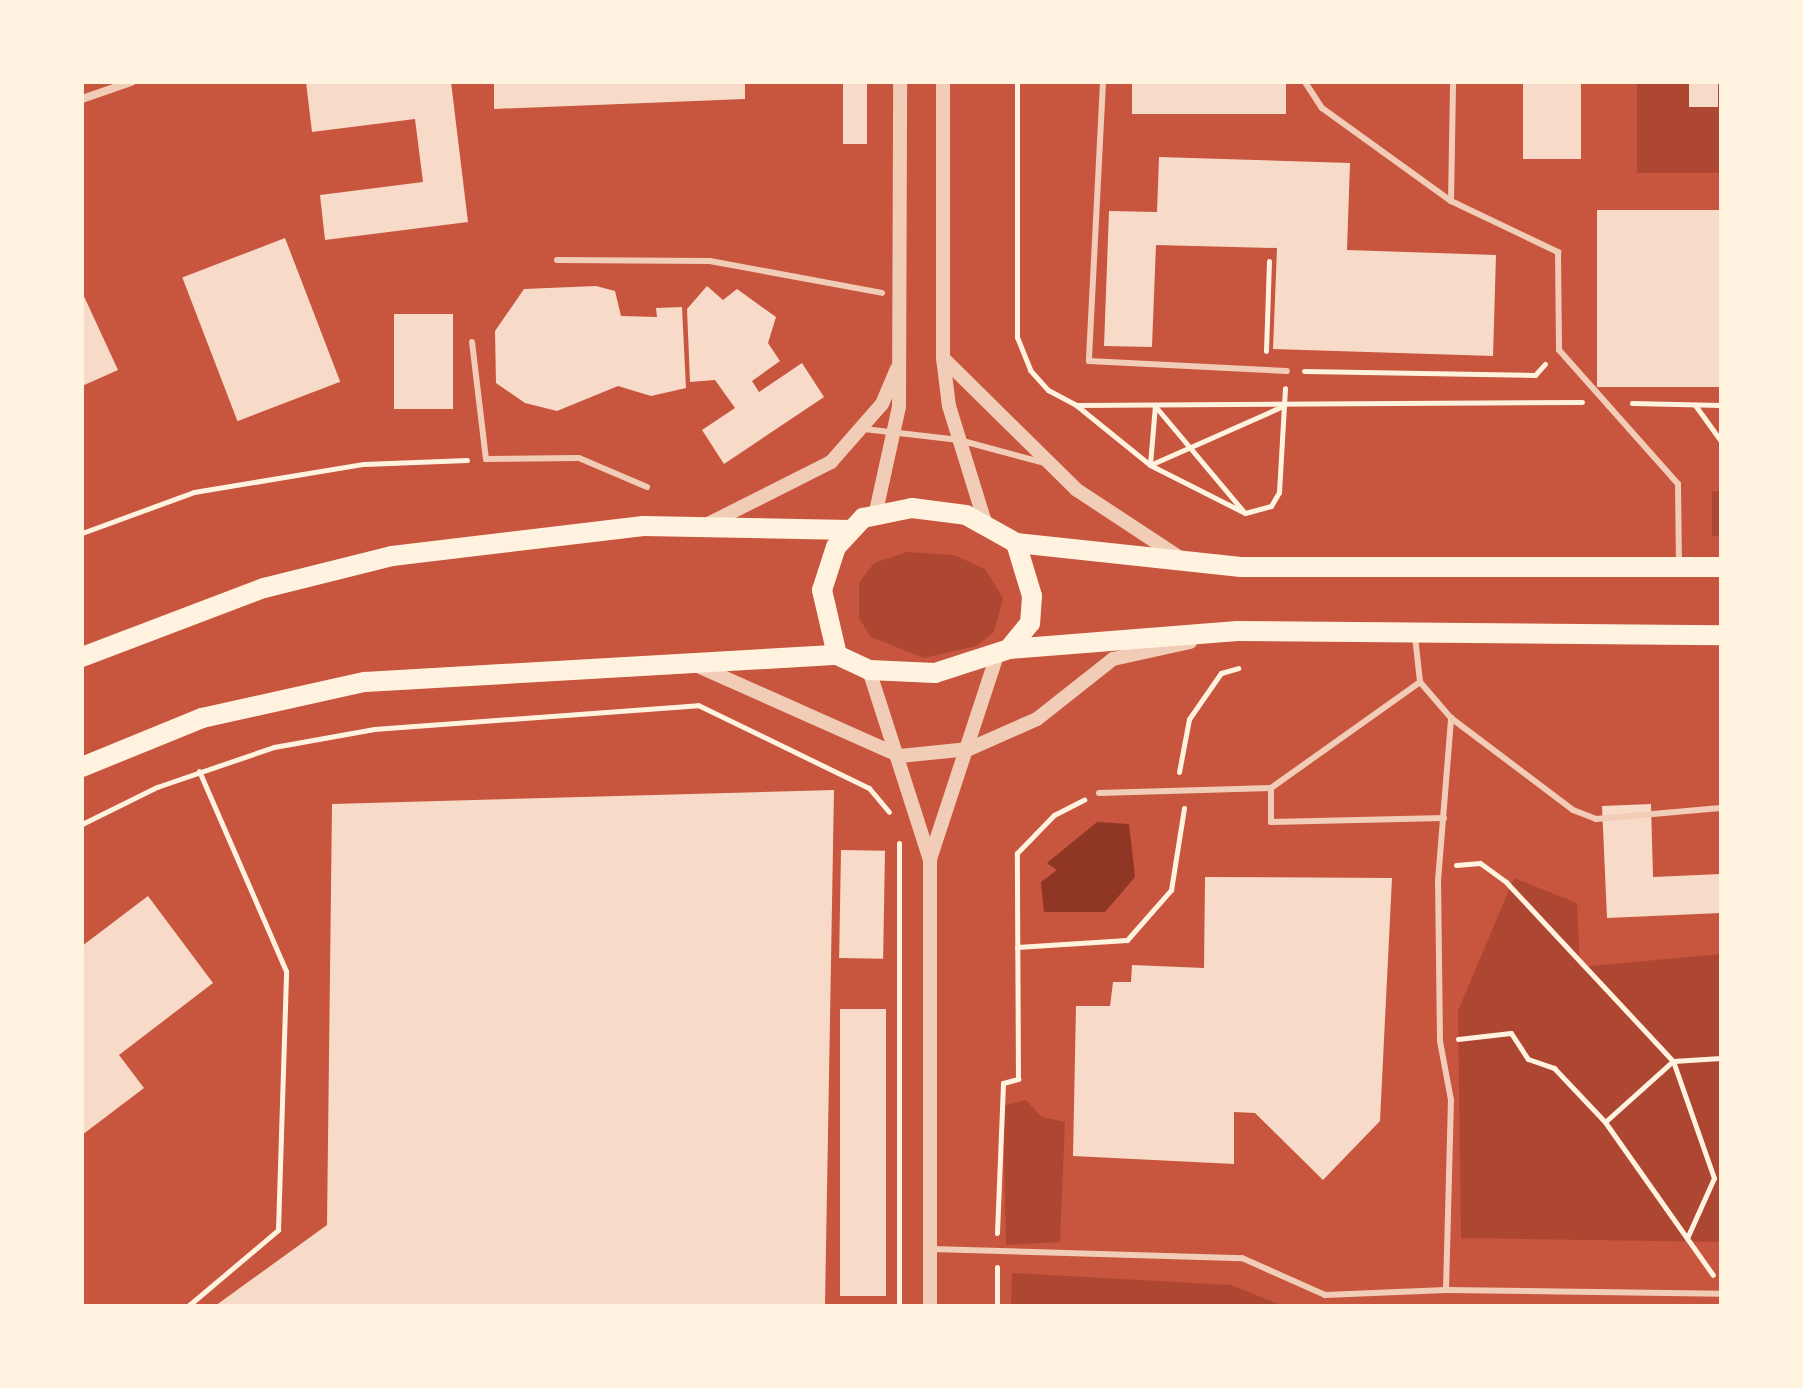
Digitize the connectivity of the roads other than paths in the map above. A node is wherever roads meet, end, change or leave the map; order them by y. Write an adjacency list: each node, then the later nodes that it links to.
1 (131, 82): 7 (street)
2 (900, 82): 12 (street)
3 (943, 82): 13 (street)
4 (1103, 82): 14 (lane)
5 (1305, 82): 8 (lane)
6 (1453, 82): 8 (lane)
7 (82, 99)
8 (1451, 201): 26 (lane)
9 (557, 260): 10 (lane)
10 (882, 293)
11 (472, 342): 19 (lane)
12 (901, 357): 15 (street); 16 (street)
13 (943, 358): 17 (street); 18 (street)
14 (1287, 371)
15 (864, 429): 16 (lane); 22 (street)
16 (895, 429): 17 (lane); 20 (street)
17 (959, 440): 18 (lane); 21 (street)
18 (1048, 464): 25 (street)
19 (647, 487)
20 (875, 516): 21 (main road); 23 (main road)
21 (985, 522): 24 (main road)
22 (706, 525): 23 (main road); 33 (main road)
23 (850, 530): 32 (main road)
24 (1016, 543): 25 (main road); 31 (main road)
25 (1189, 564): 26 (main road)
26 (1679, 567): 27 (main road)
27 (1721, 567)
28 (1237, 631): 29 (main road); 31 (main road); 38 (street)
29 (1415, 633): 30 (main road); 36 (lane)
30 (1721, 635)
31 (1003, 652): 35 (main road); 38 (street)
32 (837, 655): 34 (main road); 35 (main road)
33 (82, 657)
34 (698, 666): 39 (street); 40 (main road)
35 (869, 670): 39 (street)
36 (1420, 682): 37 (lane); 41 (lane)
37 (1451, 718): 43 (lane); 44 (lane)
38 (969, 749): 39 (street); 45 (street)
39 (900, 756): 45 (street)
40 (82, 767)
41 (1271, 788): 42 (lane); 44 (lane)
42 (1099, 793)
43 (1721, 808)
44 (1444, 818): 47 (lane)
45 (930, 860): 46 (street)
46 (930, 1249): 47 (lane); 49 (street)
47 (1446, 1290): 48 (lane)
48 (1721, 1294)
49 (930, 1306)

